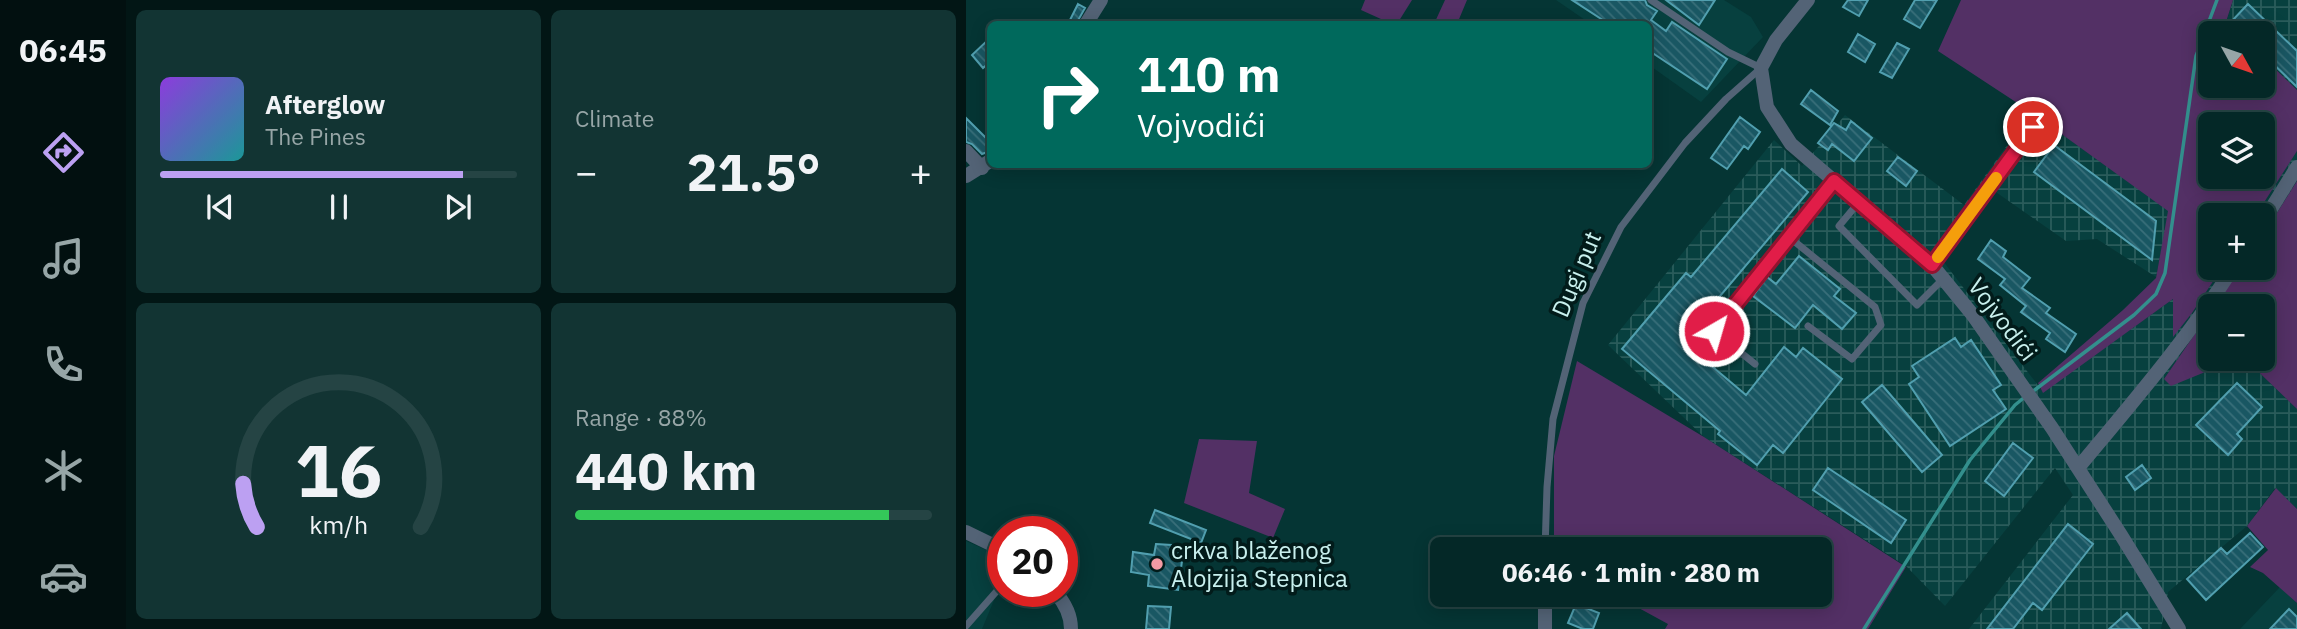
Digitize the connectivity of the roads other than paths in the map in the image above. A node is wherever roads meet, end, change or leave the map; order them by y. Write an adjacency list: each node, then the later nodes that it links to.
1 (1101, 0): 4 (street)
2 (1651, 0): 5 (lane)
3 (1808, 0): 5 (street)
4 (1088, 21)
5 (1761, 68): 11 (street, Vojvodići); 22 (lane, Dugi put)
6 (2033, 127): 15 (lane)
7 (966, 150): 8 (street)
8 (986, 164): 10 (street)
9 (2297, 167): 13 (street)
10 (966, 176)
11 (1834, 181): 12 (street, Vojvodići); 14 (lane)
12 (1859, 202): 15 (street, Vojvodići); 16 (lane)
13 (2275, 203)
14 (1789, 237): 18 (lane); 19 (lane)
15 (1932, 265): 16 (street, Vojvodići)
16 (1943, 278): 20 (street, Vojvodići)
17 (2225, 280): 20 (street)
18 (1808, 326)
19 (1755, 364)
20 (2078, 468): 30 (street, Vojvodići)
21 (966, 531): 23 (street)
22 (1545, 537)
23 (987, 542)
24 (987, 602): 27 (lane)
25 (1065, 607): 28 (street)
26 (1545, 607): 29 (street)
27 (966, 626)
28 (1071, 629)
29 (1545, 629)
30 (2179, 629)

